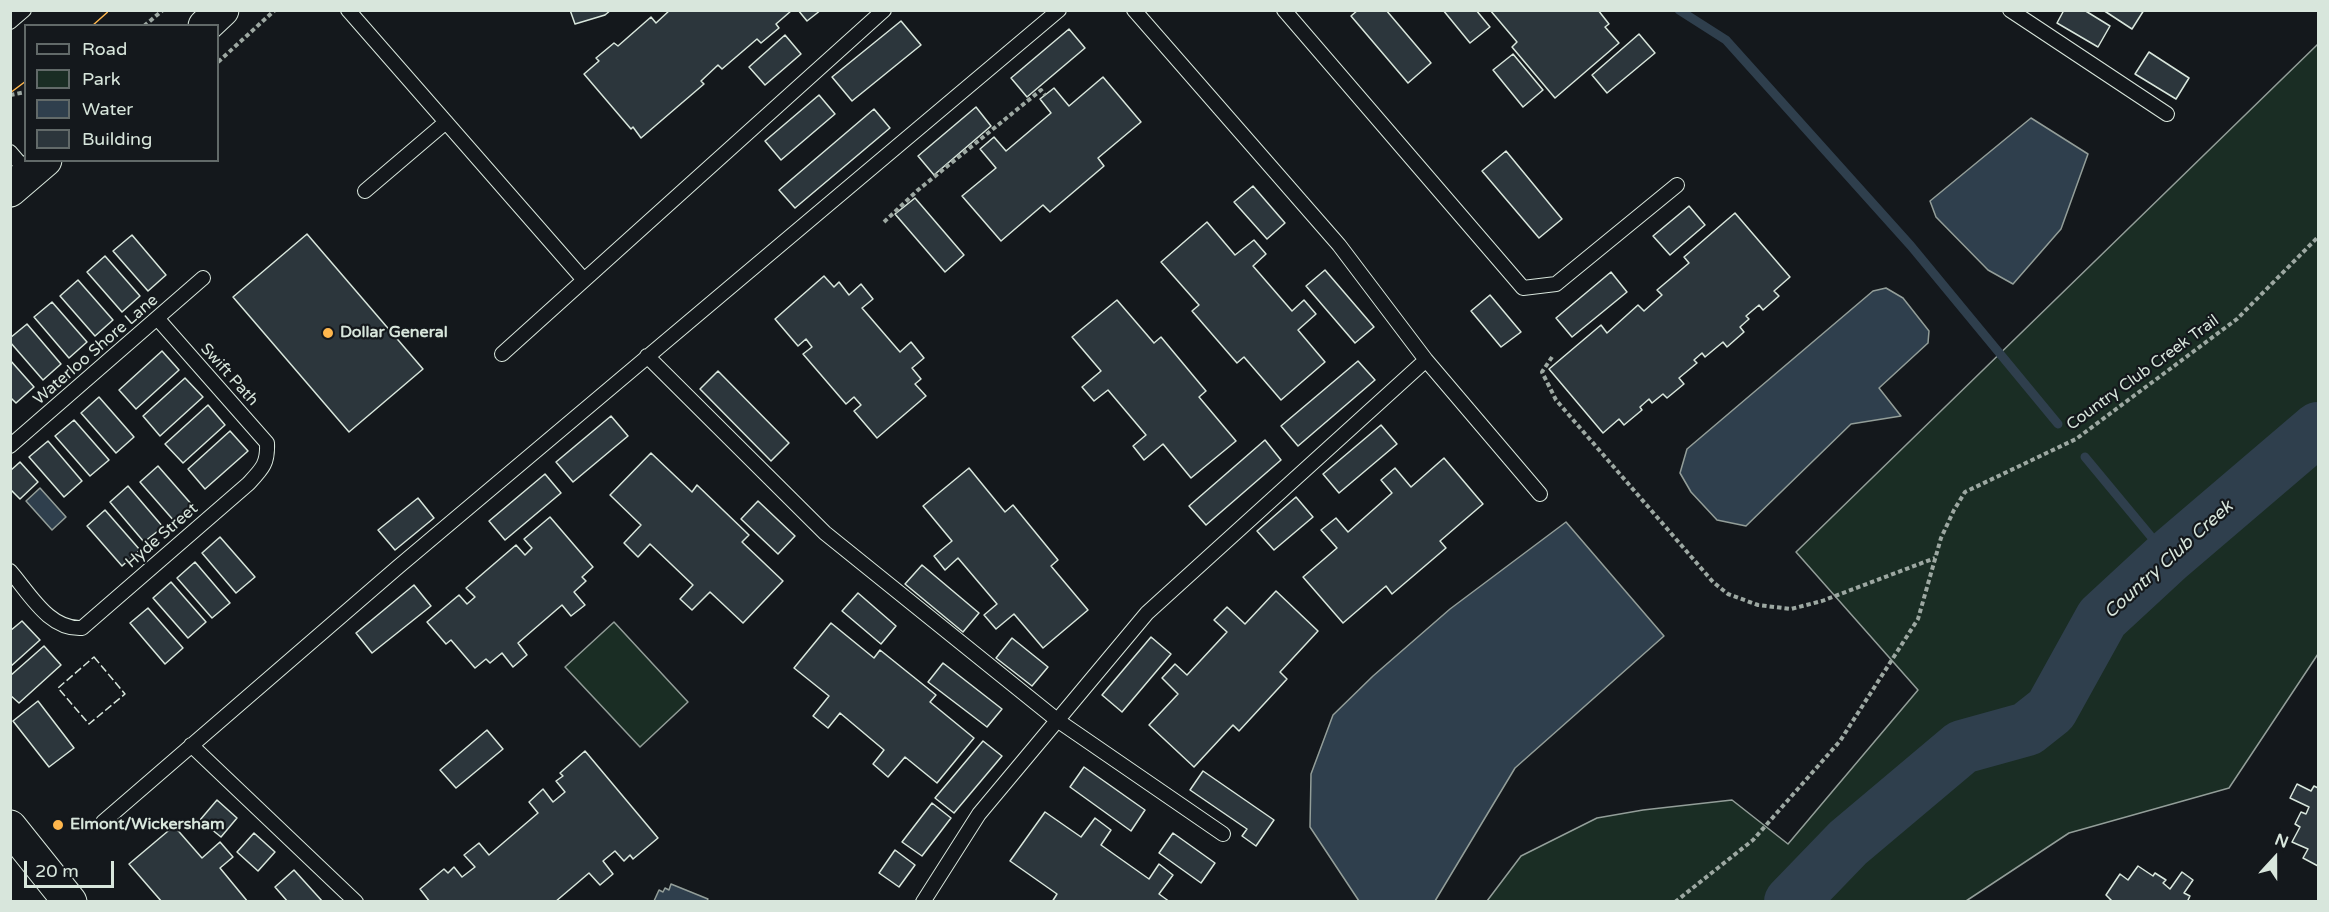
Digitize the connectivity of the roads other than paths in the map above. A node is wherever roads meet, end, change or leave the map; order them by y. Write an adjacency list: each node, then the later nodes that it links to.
1 (24, 10): 9 (lane)
2 (222, 10): 10 (street)
3 (348, 10): 12 (lane)
4 (884, 10): 16 (lane)
5 (1059, 10): 19 (lane)
6 (1134, 10): 20 (lane)
7 (1284, 10): 13 (lane)
8 (2010, 10): 11 (lane)
9 (10, 22)
10 (207, 24)
11 (2167, 114)
12 (446, 122): 14 (lane); 16 (lane)
13 (1677, 185)
14 (365, 191)
15 (203, 278): 17 (lane, Waterloo Shore Lane)
16 (584, 280): 18 (lane)
17 (157, 318): 21 (lane, Waterloo Shore Lane); 22 (lane, Swift Path)
18 (502, 354)
19 (647, 356): 25 (lane); 26 (lane)
20 (1426, 360): 23 (lane); 25 (lane)
21 (10, 446)
22 (268, 458): 24 (lane, Hyde Street)
23 (1540, 494)
24 (10, 571)
25 (1057, 720): 29 (lane); 32 (lane)
26 (191, 745): 27 (lane); 31 (lane)
27 (103, 822)
28 (10, 827): 30 (street)
29 (1223, 834)
30 (70, 902)
31 (356, 902)
32 (923, 902)

